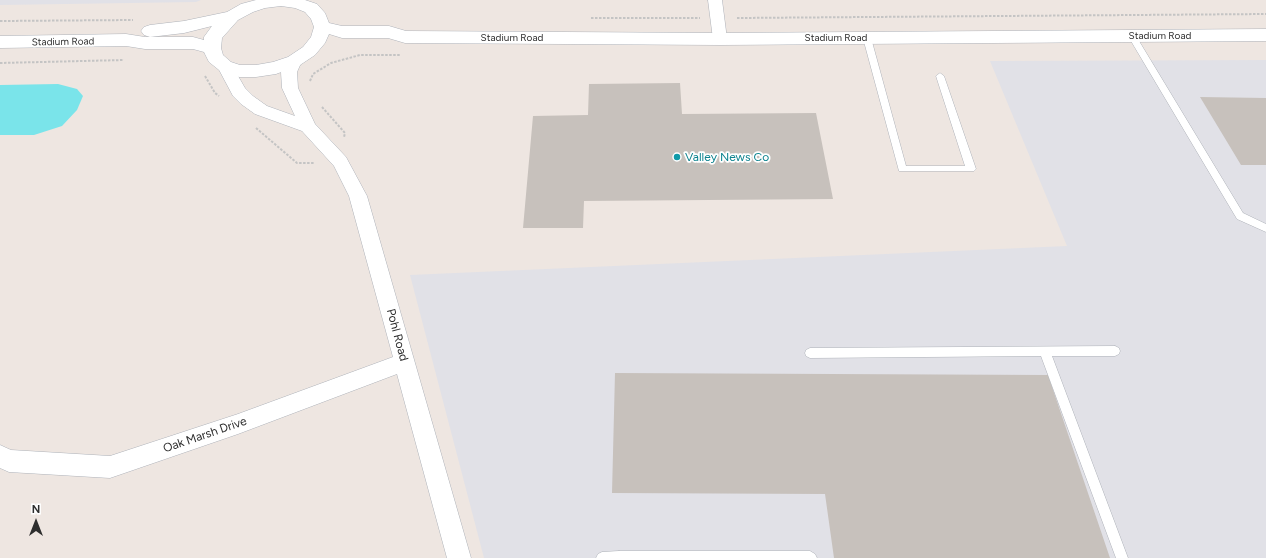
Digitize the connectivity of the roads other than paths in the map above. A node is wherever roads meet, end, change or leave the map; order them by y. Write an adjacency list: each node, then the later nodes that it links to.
1 (262, 0): 4 (street)
2 (716, 0): 10 (street)
3 (307, 4): 4 (street); 5 (street)
4 (240, 12): 11 (street, Stadium Road); 13 (street)
5 (322, 28): 8 (street, Stadium Road); 14 (street)
6 (1266, 35): 7 (street, Stadium Road)
7 (1132, 36): 9 (street, Stadium Road); 19 (lane)
8 (405, 37): 10 (street, Stadium Road); 14 (street, Stadium Road)
9 (867, 38): 10 (street, Stadium Road); 17 (lane)
10 (720, 39)
11 (126, 40): 12 (street, Stadium Road); 13 (street, Stadium Road)
12 (0, 42)
13 (212, 48): 16 (street)
14 (309, 51): 15 (street)
15 (294, 61): 16 (street); 18 (street, Pohl Road)
16 (225, 66): 18 (street, Pohl Road)
17 (940, 76)
18 (308, 127): 23 (street, Pohl Road)
19 (1266, 228)
20 (1045, 351): 21 (lane); 22 (lane); 29 (lane)
21 (1115, 351)
22 (810, 353)
23 (404, 362): 24 (street, Oak Marsh Drive); 25 (street, Pohl Road)
24 (0, 456)
25 (459, 558)
26 (602, 558): 27 (lane)
27 (619, 558): 28 (lane)
28 (811, 558)
29 (1122, 558)

